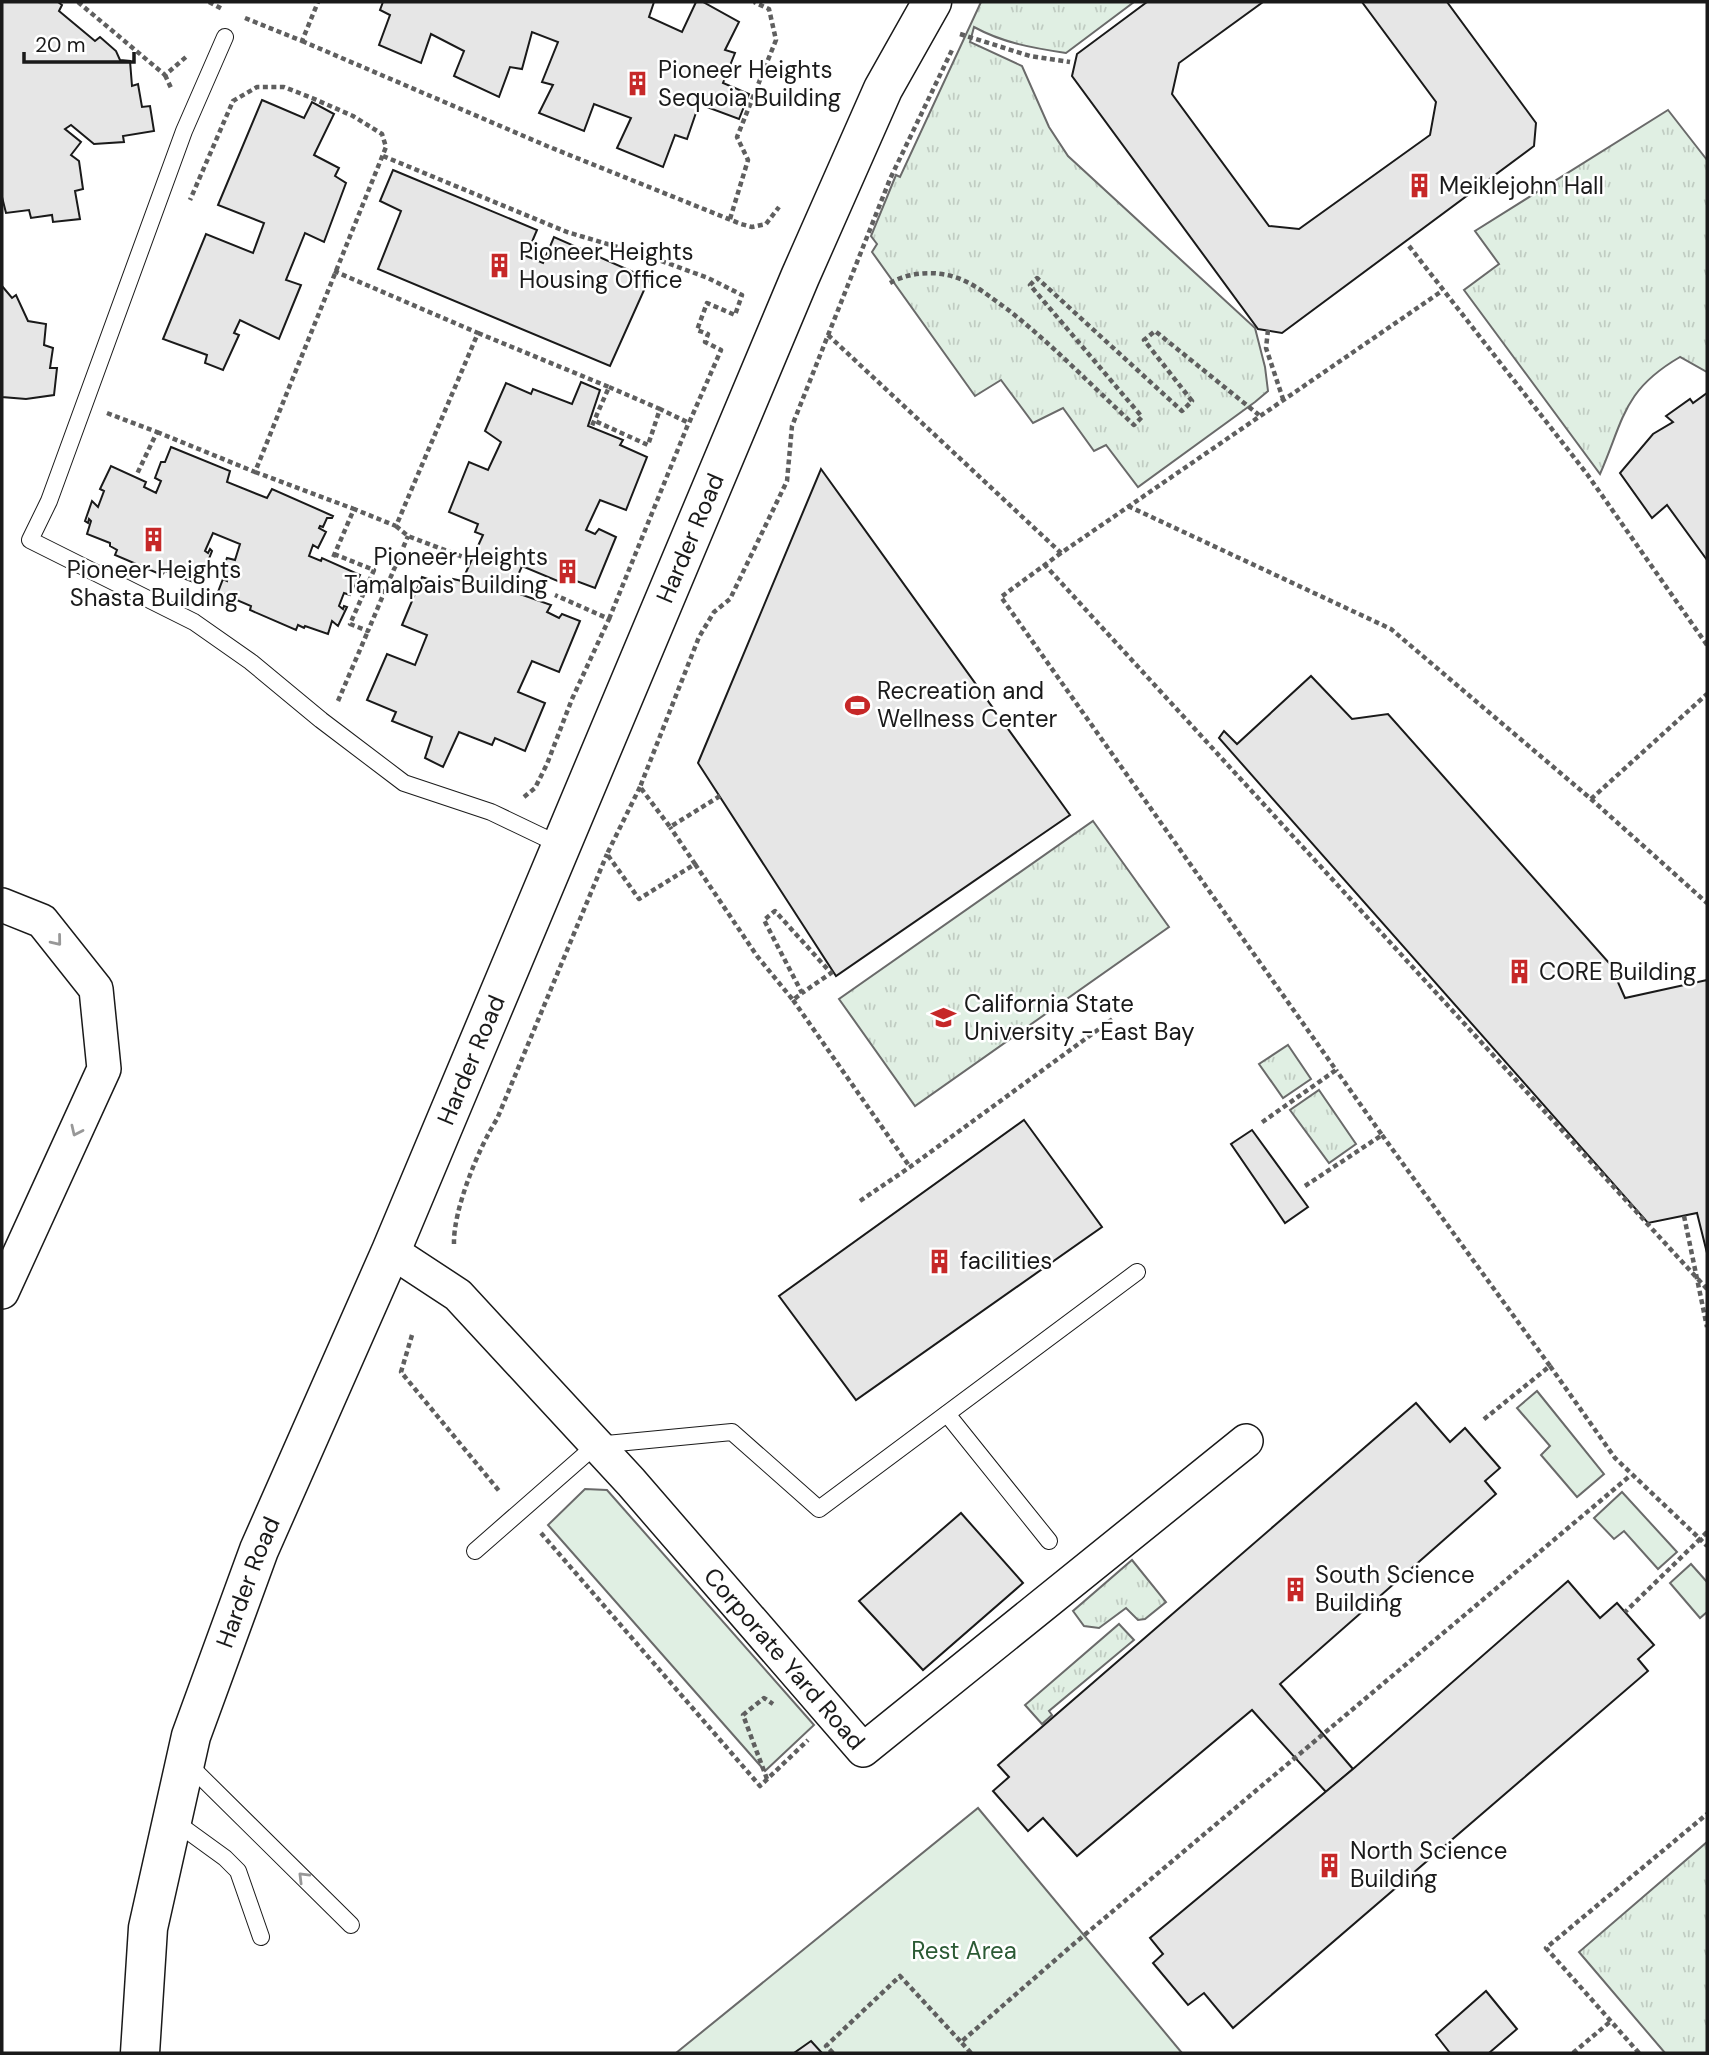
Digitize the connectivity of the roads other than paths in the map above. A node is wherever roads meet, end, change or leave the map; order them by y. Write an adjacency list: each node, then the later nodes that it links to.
1 (905, 2): 4 (street, Harder Road)
2 (932, 2): 4 (street, Harder Road)
3 (225, 37): 5 (lane)
4 (883, 89): 5 (street, Harder Road)
5 (560, 845): 7 (street, Harder Road)
6 (2, 905): 9 (street, one-way to 9)
7 (391, 1251): 12 (street, Corporate Yard Road); 15 (street, Harder Road)
8 (1137, 1272): 10 (lane)
9 (2, 1292)
10 (947, 1414): 12 (lane); 13 (lane)
11 (1246, 1441): 12 (street, Corporate Yard Road)
12 (596, 1445): 14 (lane)
13 (1049, 1541)
14 (475, 1551)
15 (185, 1760): 16 (street, Harder Road); 17 (lane, one-way to 15)
16 (172, 1820): 18 (lane); 19 (street, Harder Road)
17 (351, 1925)
18 (261, 1937)
19 (140, 2053)

